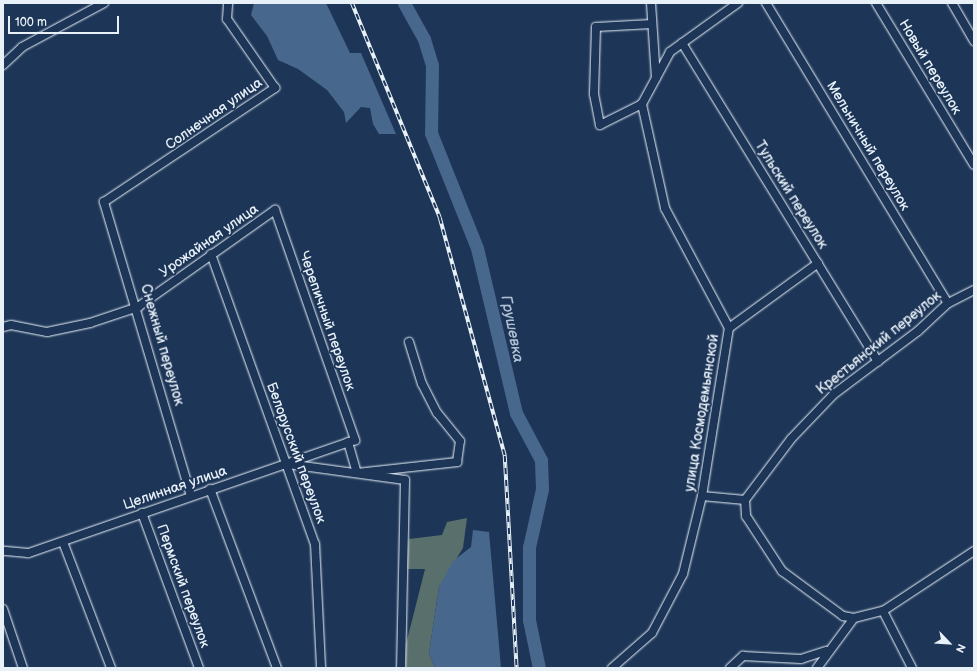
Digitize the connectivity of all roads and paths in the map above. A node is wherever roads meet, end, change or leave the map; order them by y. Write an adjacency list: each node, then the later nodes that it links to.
1 (104, 3): 11 (street)
2 (228, 3): 15 (street, Солнечная улица)
3 (650, 3): 8 (street)
4 (738, 3): 10 (street)
5 (766, 3): 20 (street, Мельничный переулок)
6 (876, 3): 14 (street, Новый переулок)
7 (952, 3): 9 (street)
8 (652, 24): 12 (street); 13 (street)
9 (974, 41)
10 (682, 43): 12 (street); 18 (street, Тульский переулок)
11 (3, 65)
12 (656, 78): 13 (street)
13 (642, 104): 23 (street, улица Космодемьянской)
14 (974, 165)
15 (104, 202): 21 (street, Снежный переулок)
16 (275, 210): 17 (street, Урожайная улица); 26 (street, Черепичный переулок)
17 (211, 254): 21 (street, Урожайная улица); 27 (street, Белорусский переулок)
18 (818, 263): 23 (street); 25 (street, Тульский переулок)
19 (974, 290): 20 (street, Крестьянский переулок)
20 (948, 303): 25 (street, Крестьянский переулок)
21 (138, 307): 22 (street, Урожайная улица); 30 (street, Снежный переулок)
22 (3, 327)
23 (729, 328): 31 (street, улица Космодемьянской)
24 (409, 342): 28 (street)
25 (878, 361): 32 (street, Крестьянский переулок)
26 (352, 441): 27 (street, Целинная улица); 28 (street, Черепичный переулок)
27 (286, 463): 28 (street); 29 (street, Целинная улица); 45 (street, Белорусский переулок)
28 (357, 473): 46 (street)
29 (210, 489): 30 (street, Целинная улица); 44 (street)
30 (191, 496): 33 (street, Целинная улица)
31 (702, 496): 32 (street); 47 (street, улица Космодемьянской)
32 (744, 500): 39 (street)
33 (142, 513): 34 (street, Целинная улица); 43 (street, Пермский переулок)
34 (63, 542): 35 (street, Целинная улица); 42 (street)
35 (3, 551)
36 (974, 551): 38 (street)
37 (3, 609): 41 (street)
38 (883, 611): 39 (street); 50 (street)
39 (854, 618): 40 (street)
40 (826, 651): 48 (street); 49 (street)
41 (23, 668)
42 (111, 668)
43 (199, 668)
44 (276, 668)
45 (321, 668)
46 (401, 668)
47 (612, 668)
48 (730, 668)
49 (816, 668)
50 (912, 668)

